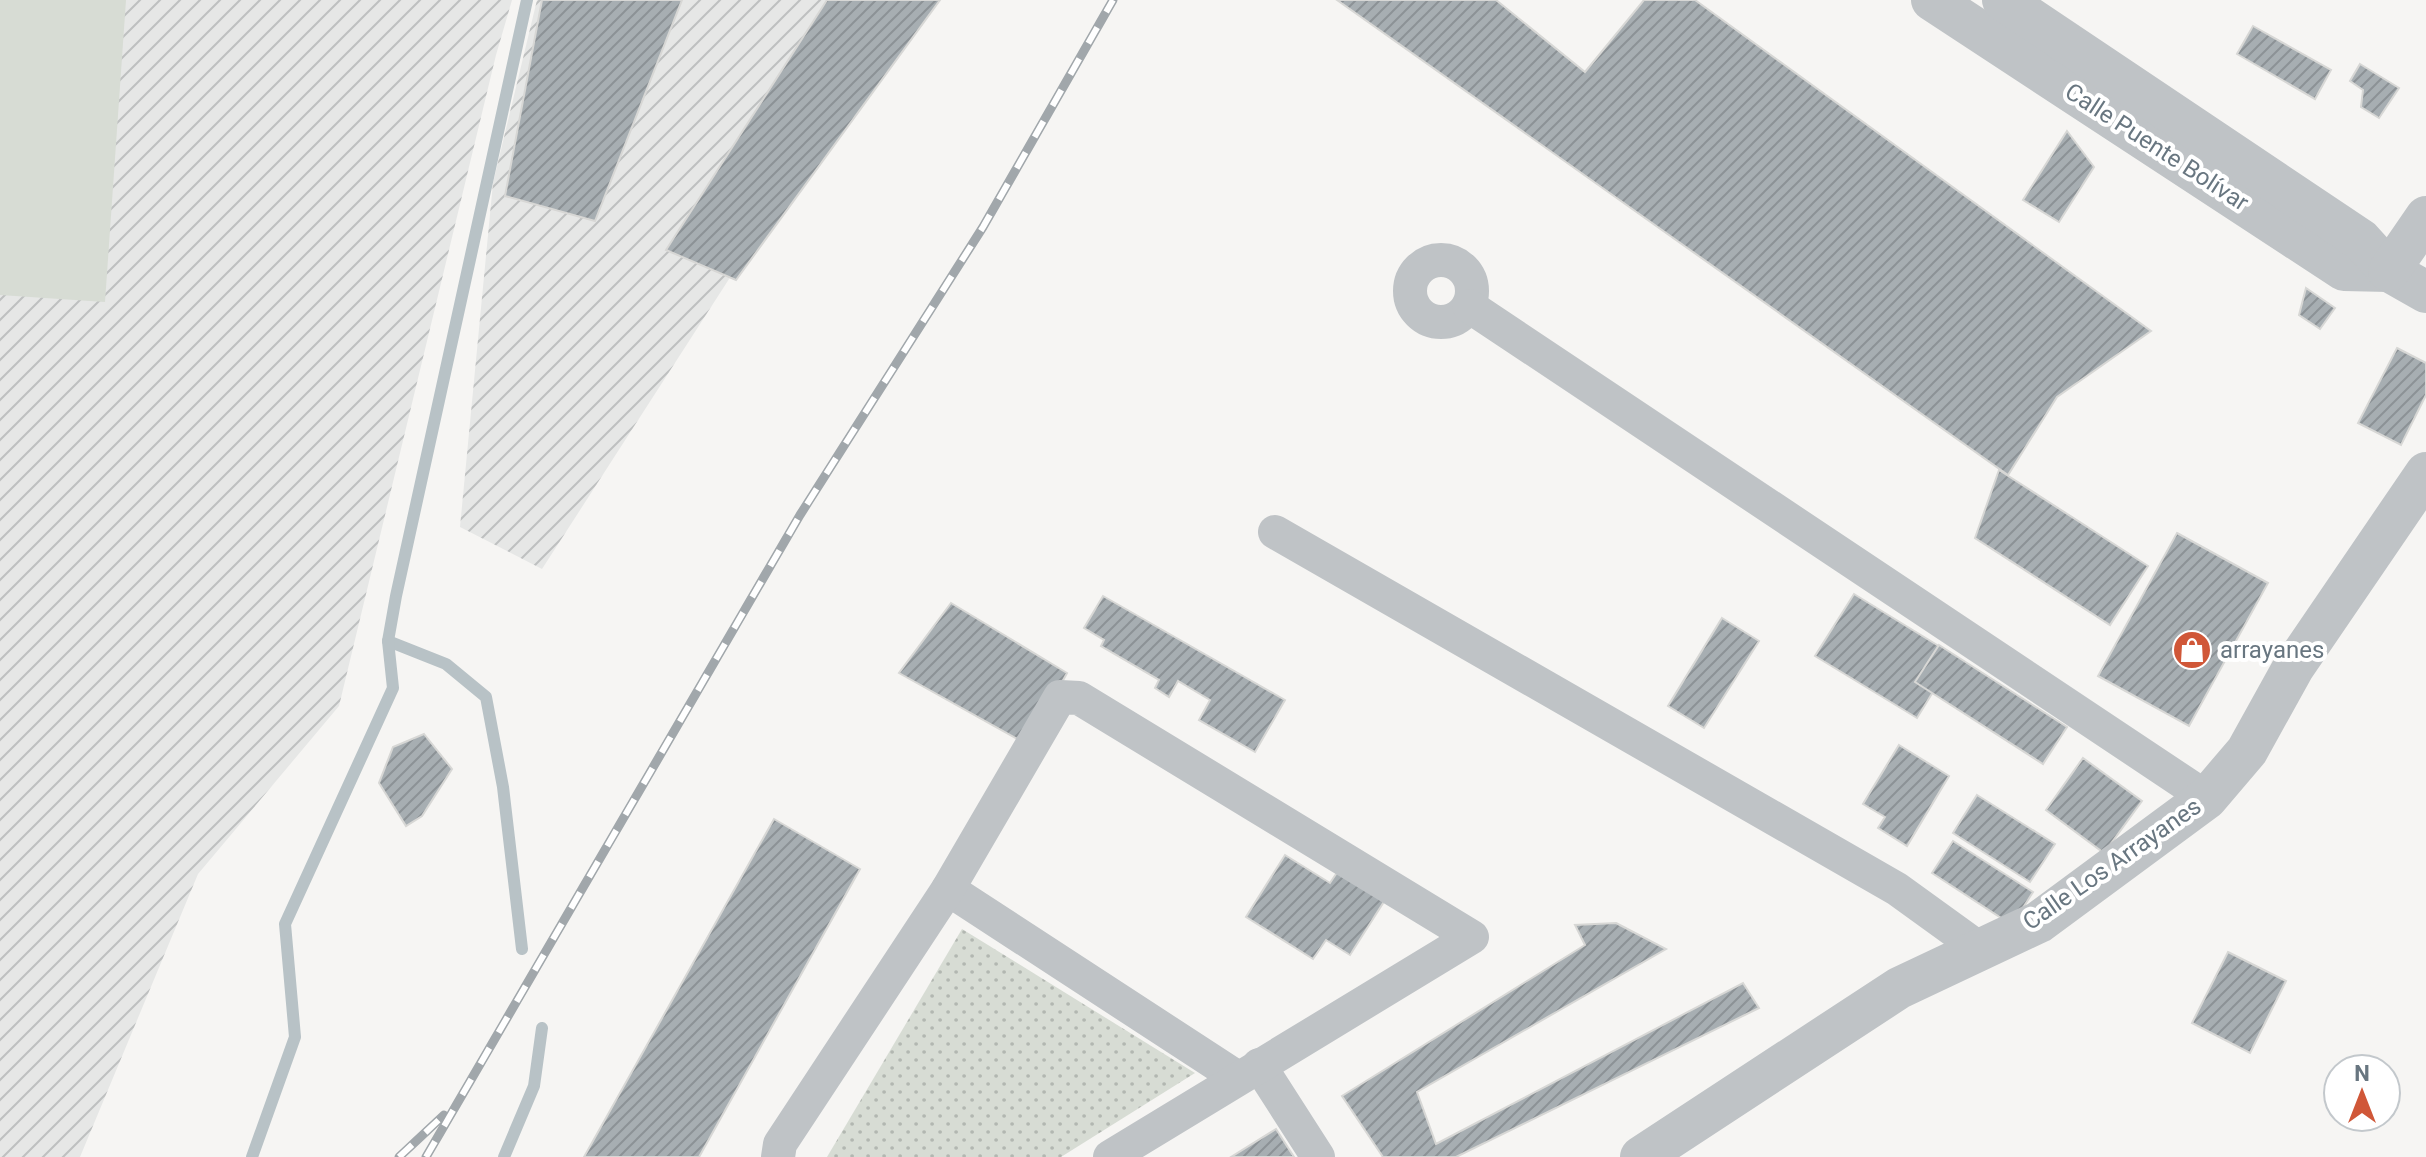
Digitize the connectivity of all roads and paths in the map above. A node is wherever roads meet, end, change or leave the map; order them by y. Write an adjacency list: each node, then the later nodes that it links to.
1 (1932, 0): 4 (street, Calle Puente Bolívar)
2 (2003, 0): 4 (street, Calle Puente Bolívar)
3 (2426, 217): 4 (street)
4 (2389, 271): 5 (street, Calle Puente Bolívar)
5 (2426, 292)
6 (1469, 306): 9 (street)
7 (2426, 473): 9 (street, Calle Los Arrayanes)
8 (1275, 532): 11 (street)
9 (2207, 798): 11 (street, Calle Los Arrayanes)
10 (948, 889): 12 (street); 12 (street); 13 (street)
11 (1980, 949): 16 (street, Calle Los Arrayanes)
12 (1248, 1071): 14 (street); 15 (street)
13 (778, 1157)
14 (1110, 1157)
15 (1318, 1157)
16 (1641, 1157)

